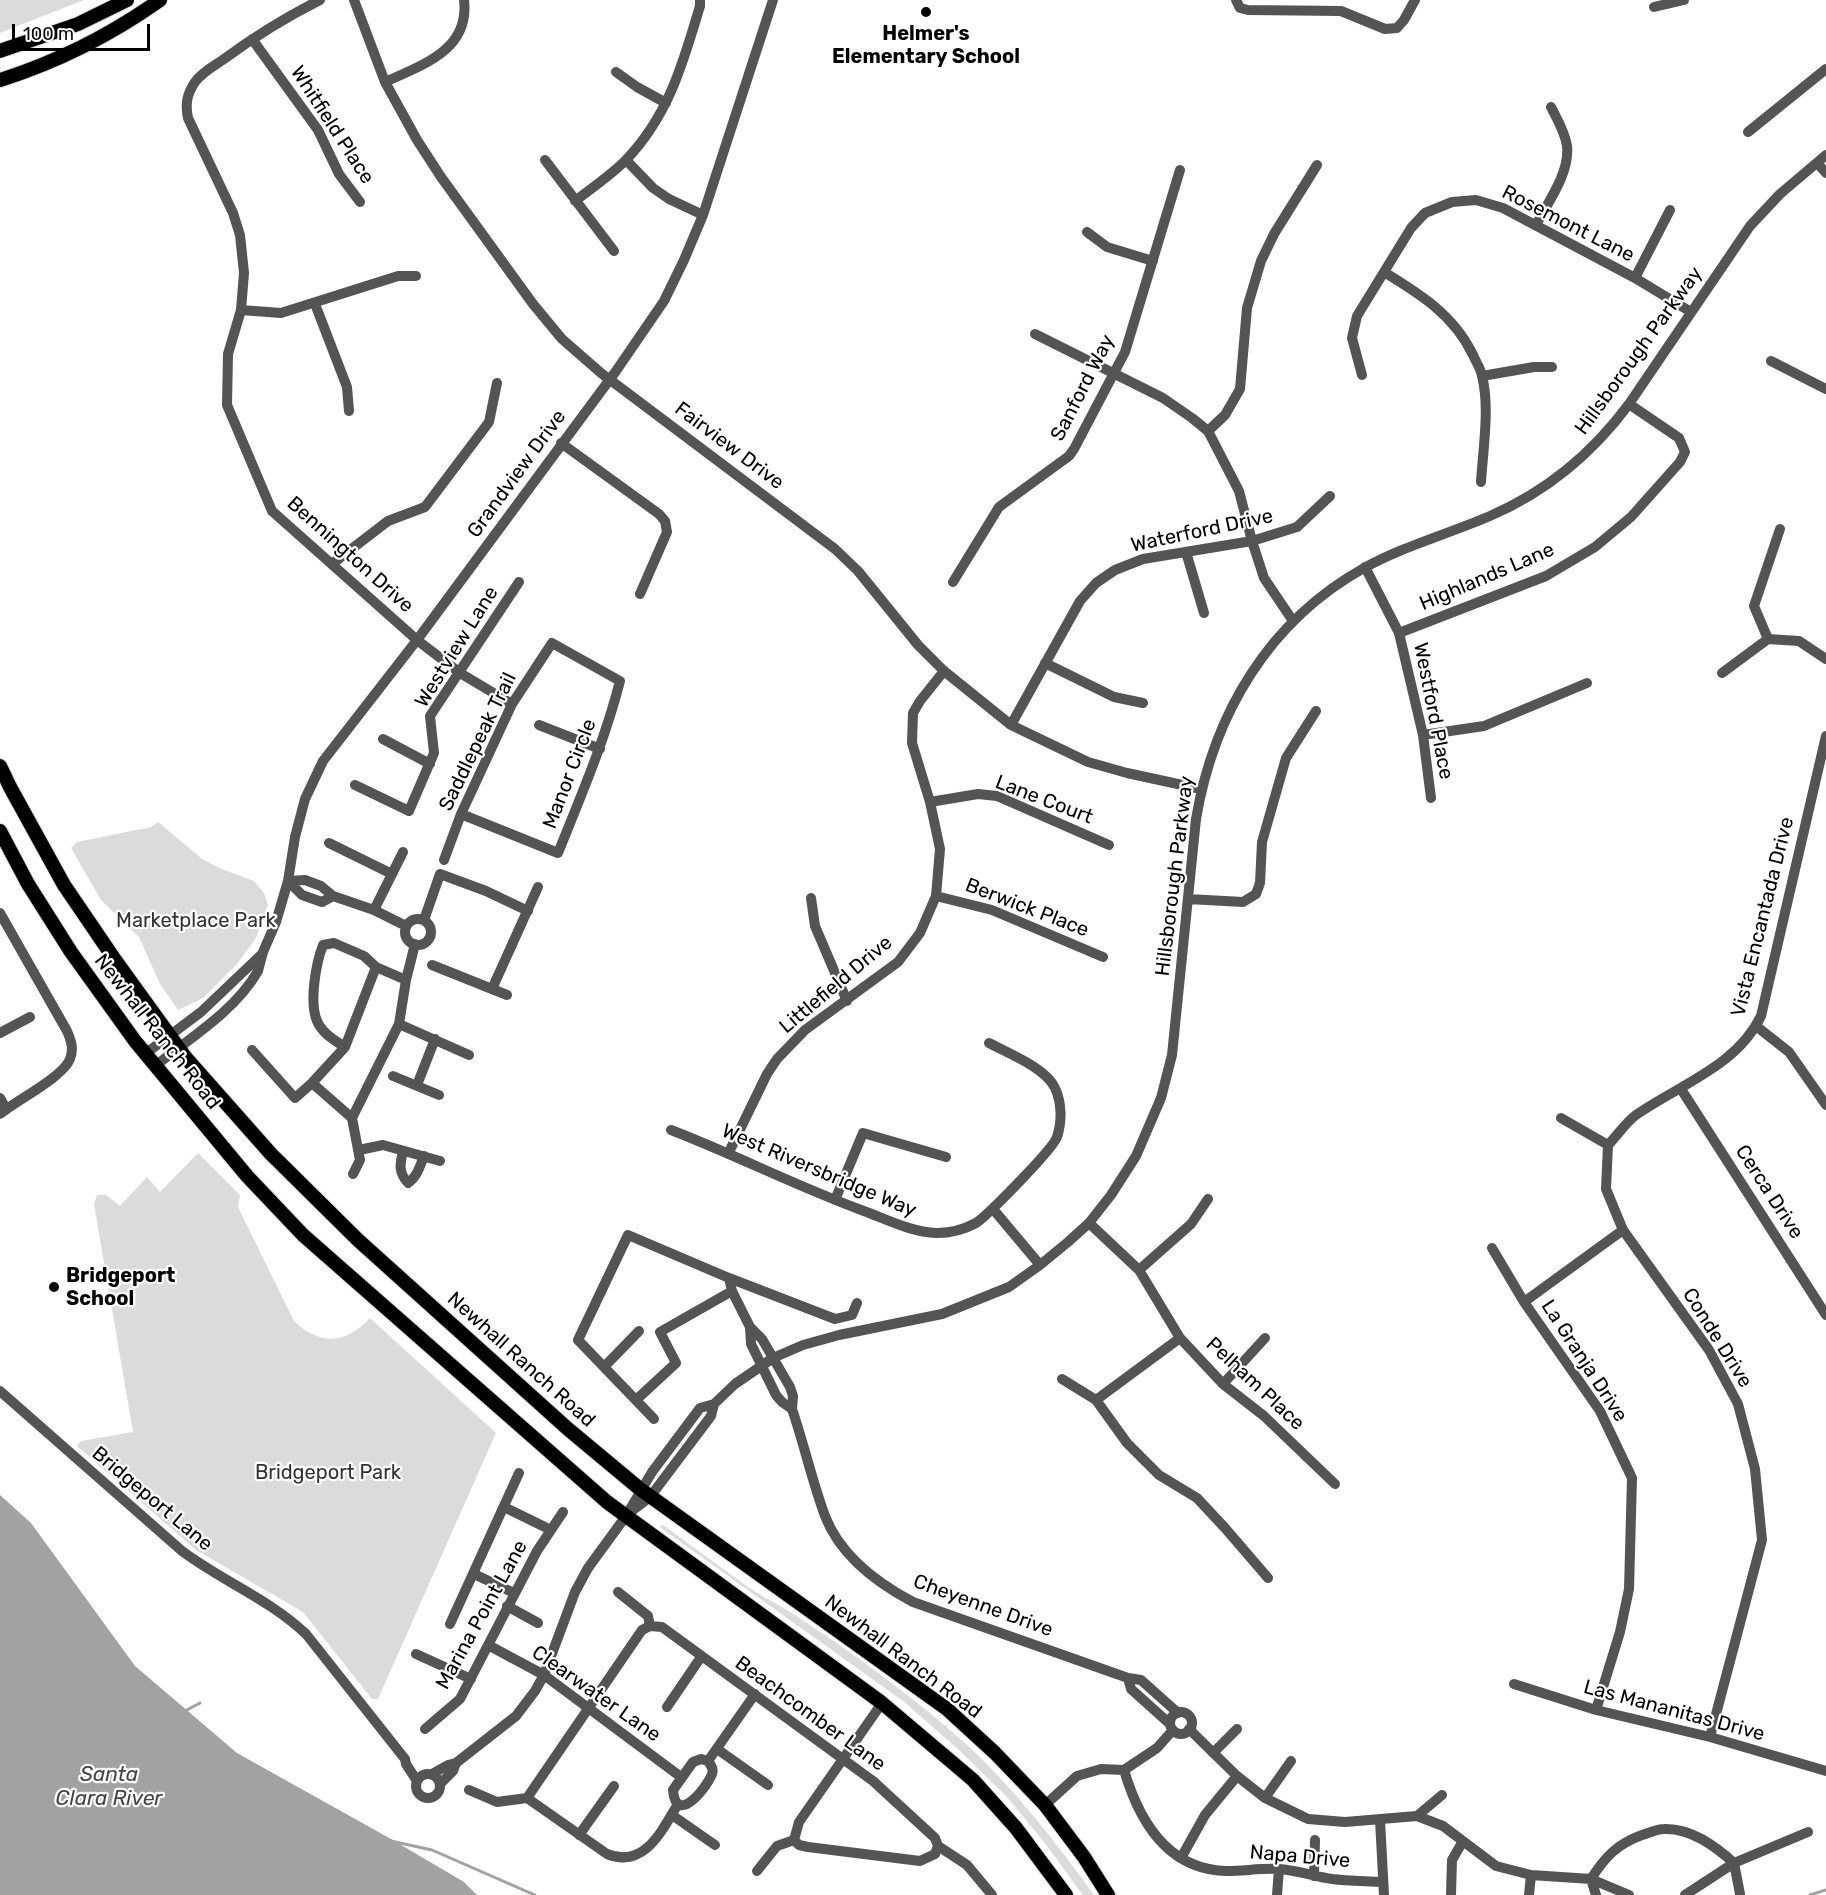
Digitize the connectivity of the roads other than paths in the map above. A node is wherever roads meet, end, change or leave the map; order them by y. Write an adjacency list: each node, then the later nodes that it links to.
1 (127, 0): 13 (main road)
2 (160, 0): 16 (main road)
3 (320, 0): 12 (street, Bennington Drive)
4 (354, 0): 17 (street, Fairview Drive)
5 (464, 0): 17 (street)
6 (700, 0): 18 (street)
7 (773, 0): 30 (street, Grandview Drive)
8 (1415, 0): 10 (street)
9 (1684, 0): 11 (street)
10 (1238, 4)
11 (1654, 7)
12 (252, 39): 28 (street, Whitfield Place); 39 (street, Bennington Drive)
13 (0, 51)
14 (1826, 69): 20 (street)
15 (616, 72): 18 (street)
16 (0, 80)
17 (385, 82): 47 (street, Fairview Drive)
18 (666, 103): 23 (street)
19 (1551, 107): 31 (street)
20 (1748, 132)
21 (1822, 159): 26 (street); 40 (street, Hillsborough Parkway)
22 (545, 160): 27 (street)
23 (626, 160): 27 (street); 30 (street)
24 (1317, 165): 52 (street)
25 (1180, 170): 34 (street, Sanford Way)
26 (1826, 173)
27 (575, 201): 33 (street)
28 (360, 202)
29 (1670, 210): 37 (street)
30 (703, 215): 47 (street, Grandview Drive)
31 (1536, 225): 35 (street, Rosemont Lane); 37 (street, Rosemont Lane)
32 (1087, 232): 34 (street)
33 (614, 251)
34 (1153, 261): 44 (street, Sanford Way)
35 (1384, 272): 45 (street, Rosemont Lane); 46 (street)
36 (416, 276): 38 (street)
37 (1635, 278): 40 (street, Rosemont Lane)
38 (315, 304): 39 (street); 51 (street)
39 (241, 309): 59 (street, Bennington Drive)
40 (1692, 312): 50 (street, Hillsborough Parkway)
41 (1035, 334): 44 (street)
42 (1771, 361): 49 (street)
43 (1552, 367): 46 (street)
44 (1114, 373): 52 (street); 62 (street, Sanford Way)
45 (1362, 375)
46 (1482, 376): 54 (street)
47 (610, 380): 53 (street, Grandview Drive); 72 (street, Fairview Drive)
48 (497, 383): 59 (street)
49 (1826, 389)
50 (1629, 404): 60 (street, Hillsborough Parkway); 66 (street, Highlands Lane)
51 (349, 411)
52 (1208, 431): 57 (street)
53 (561, 444): 63 (street); 68 (street, Grandview Drive)
54 (1481, 482)
55 (1330, 496): 57 (street, Waterford Drive)
56 (1780, 529): 67 (street)
57 (1252, 541): 58 (street, Waterford Drive); 65 (street)
58 (1186, 552): 64 (street); 71 (street, Waterford Drive)
59 (332, 564): 68 (street, Bennington Drive)
60 (1365, 567): 65 (street, Hillsborough Parkway); 66 (street, Westford Place)
61 (519, 582): 73 (street, Westview Lane)
62 (953, 582)
63 (640, 594)
64 (1204, 613)
65 (1293, 621): 88 (street, Hillsborough Parkway)
66 (1399, 633): 81 (street, Westford Place)
67 (1768, 639): 70 (street); 74 (street)
68 (417, 640): 73 (street, Bennington Drive); 98 (street, Grandview Drive)
69 (552, 643): 77 (street, Saddlepeak Trail); 84 (street, Manor Circle)
70 (1826, 659)
71 (1045, 663): 76 (street); 80 (street, Waterford Drive)
72 (944, 671): 80 (street, Fairview Drive); 90 (street, Littlefield Drive)
73 (460, 673): 77 (street, Bennington Drive); 85 (street, Westview Lane)
74 (1722, 673)
75 (1587, 684): 81 (street)
76 (1143, 703)
77 (512, 704): 91 (street, Saddlepeak Trail)
78 (1316, 711): 102 (street)
79 (539, 725): 84 (street)
80 (1011, 725): 88 (street, Fairview Drive)
81 (1423, 735): 89 (street, Westford Place)
82 (383, 739): 85 (street)
83 (1825, 743): 118 (street, Vista Encantada Drive)
84 (600, 749): 91 (street, Manor Circle)
85 (429, 764): 87 (street, Westview Lane)
86 (0, 766): 121 (main road, Newhall Ranch Road)
87 (355, 785)
88 (1201, 789): 102 (street, Hillsborough Parkway)
89 (1431, 798)
90 (930, 802): 94 (street, Lane Court); 100 (street, Littlefield Drive)
91 (461, 814): 96 (street, Saddlepeak Trail)
92 (0, 831): 125 (main road, Newhall Ranch Road)
93 (329, 843): 97 (street)
94 (1109, 845)
95 (403, 852): 97 (street)
96 (444, 860)
97 (392, 874): 103 (street)
98 (288, 881): 103 (street); 121 (street, Grandview Drive)
99 (538, 887): 104 (street)
100 (936, 896): 109 (street, Berwick Place); 115 (street, Littlefield Drive)
101 (811, 897): 115 (street)
102 (1188, 899): 150 (street, Hillsborough Parkway)
103 (374, 910): 107 (street)
104 (528, 911): 106 (street); 113 (street)
105 (0, 912): 135 (street)
106 (424, 920): 107 (street); 108 (street)
107 (406, 926): 108 (street)
108 (415, 944): 112 (street)
109 (1103, 957)
110 (432, 965): 113 (street)
111 (376, 967): 112 (street); 123 (street); 123 (street)
112 (406, 980): 117 (street)
113 (492, 989): 114 (street)
114 (507, 995)
115 (848, 1001): 142 (street, Littlefield Drive)
116 (30, 1017): 119 (street)
117 (399, 1023): 120 (street); 136 (street)
118 (1756, 1026): 131 (street, Vista Encantada Drive); 134 (street)
119 (0, 1033)
120 (435, 1040): 126 (street); 130 (street)
121 (173, 1042): 125 (street, Grandview Drive); 127 (street, Grandview Drive); 176 (main road, Newhall Ranch Road)
122 (989, 1042): 149 (street)
123 (345, 1047): 129 (street)
124 (252, 1050): 129 (street)
125 (145, 1054): 127 (main road, Newhall Ranch Road)
126 (469, 1055)
127 (155, 1066): 179 (main road, Newhall Ranch Road)
128 (393, 1076): 130 (street)
129 (312, 1083): 136 (street)
130 (417, 1085): 132 (street)
131 (1681, 1089): 139 (street, Vista Encantada Drive); 159 (street, Cerca Drive)
132 (439, 1095)
133 (0, 1098): 135 (street)
134 (1826, 1105)
135 (3, 1112)
136 (352, 1118): 140 (street)
137 (1561, 1118): 139 (street)
138 (671, 1130): 142 (street, West Riversbridge Way)
139 (1608, 1145): 151 (street, Conde Drive)
140 (359, 1150): 141 (street); 146 (street)
141 (403, 1151): 143 (street); 143 (street)
142 (729, 1152): 148 (street, West Riversbridge Way)
143 (424, 1156): 145 (street)
144 (946, 1157): 148 (street)
145 (440, 1161)
146 (353, 1174)
147 (1208, 1199): 154 (street)
148 (835, 1200): 149 (street, West Riversbridge Way)
149 (993, 1209): 153 (street)
150 (1089, 1223): 153 (street, Hillsborough Parkway); 154 (street, Pelham Place)
151 (1623, 1230): 157 (street); 206 (street, Conde Drive)
152 (1492, 1248): 157 (street, La Granja Drive)
153 (1041, 1265): 164 (street, Hillsborough Parkway)
154 (1139, 1270): 162 (street, Pelham Place)
155 (729, 1278): 156 (street); 158 (street); 166 (street)
156 (732, 1292): 160 (street); 170 (street)
157 (1524, 1302): 200 (street, La Granja Drive)
158 (857, 1303)
159 (1826, 1315)
160 (750, 1327): 164 (street, Cheyenne Drive); 165 (street, Cheyenne Drive)
161 (639, 1331): 166 (street)
162 (1180, 1338): 168 (street, Pelham Place); 171 (street)
163 (1265, 1338): 168 (street)
164 (773, 1358): 165 (street, Hillsborough Parkway); 172 (street, Cheyenne Drive)
165 (762, 1365): 172 (street, Cheyenne Drive); 176 (street, Hillsborough Parkway)
166 (604, 1367): 170 (street)
167 (1062, 1379): 171 (street)
168 (1223, 1384): 175 (street, Pelham Place)
169 (0, 1391): 216 (street, Bridgeport Lane)
170 (636, 1400): 173 (street)
171 (1096, 1400): 182 (street)
172 (792, 1409): 193 (street, Cheyenne Drive)
173 (654, 1419)
174 (519, 1473): 177 (street)
175 (1335, 1484)
176 (645, 1493): 179 (street, Hillsborough Parkway); 226 (main road, Newhall Ranch Road)
177 (504, 1507): 180 (street); 181 (street)
178 (563, 1512): 180 (street, Marina Point Lane)
179 (626, 1516): 192 (street, Hillsborough Parkway); 197 (main road, Newhall Ranch Road)
180 (551, 1530): 184 (street, Marina Point Lane)
181 (474, 1574): 184 (street); 187 (street)
182 (1268, 1578)
183 (618, 1592): 188 (street)
184 (514, 1593): 185 (street, Marina Point Lane)
185 (507, 1606): 186 (street); 189 (street, Marina Point Lane)
186 (538, 1623)
187 (450, 1624)
188 (650, 1626): 191 (street, Beachcomber Lane); 198 (street)
189 (488, 1645): 192 (street, Clearwater Lane); 194 (street, Marina Point Lane)
190 (416, 1654): 194 (street)
191 (701, 1657): 196 (street, Beachcomber Lane); 199 (street)
192 (544, 1675): 198 (street, Clearwater Lane); 212 (street, Hillsborough Parkway)
193 (1128, 1678): 201 (street, Cheyenne Drive); 202 (street)
194 (471, 1679): 203 (street, Marina Point Lane)
195 (1514, 1684): 200 (street, Las Mananitas Drive)
196 (754, 1694): 207 (street); 209 (street, Beachcomber Lane)
197 (882, 1703): 209 (street); 247 (main road, Newhall Ranch Road)
198 (588, 1707): 217 (street, Clearwater Lane); 223 (street)
199 (667, 1707)
200 (1596, 1710): 206 (street, Las Mananitas Drive)
201 (1178, 1713): 202 (street); 204 (street)
202 (1172, 1727): 204 (street); 213 (street)
203 (425, 1729)
204 (1189, 1729): 208 (street)
205 (1237, 1729): 208 (street)
206 (1710, 1737): 214 (street, Las Mananitas Drive)
207 (717, 1749): 210 (street); 219 (street)
208 (1213, 1753): 215 (street)
209 (843, 1759): 232 (street); 236 (street, Beachcomber Lane)
210 (708, 1761): 217 (street); 225 (street)
211 (1292, 1761): 224 (street)
212 (456, 1763): 216 (street); 218 (street)
213 (1124, 1770): 226 (street); 237 (street, Napa Drive)
214 (1826, 1770)
215 (1237, 1776): 224 (street); 237 (street)
216 (425, 1777): 218 (street); 218 (street)
217 (681, 1777): 225 (street)
218 (440, 1784)
219 (768, 1785)
220 (614, 1786): 231 (street)
221 (470, 1790): 223 (street)
222 (1442, 1795): 228 (street)
223 (527, 1797): 231 (street)
224 (1265, 1798): 229 (street)
225 (678, 1804): 227 (street)
226 (1045, 1806): 248 (main road, Newhall Ranch Road)
227 (672, 1815): 231 (street); 235 (street)
228 (1417, 1815): 229 (street); 234 (street)
229 (1380, 1820): 244 (street)
230 (1808, 1832): 238 (street)
231 (579, 1835)
232 (794, 1840): 236 (street); 240 (street)
233 (1315, 1840): 242 (street)
234 (1463, 1841): 241 (street); 251 (street)
235 (715, 1845)
236 (938, 1846): 246 (street, Beachcomber Lane)
237 (1181, 1858): 239 (street, Napa Drive)
238 (1734, 1863): 243 (street); 245 (street); 255 (street)
239 (1279, 1869): 242 (street, Napa Drive); 249 (street)
240 (757, 1871)
241 (1531, 1875): 243 (street); 252 (street)
242 (1314, 1876): 244 (street, Napa Drive)
243 (1592, 1879): 253 (street); 254 (street)
244 (1382, 1882): 250 (street)
245 (1740, 1894)
246 (992, 1895)
247 (1066, 1895)
248 (1108, 1895)
249 (1277, 1895)
250 (1384, 1895)
251 (1451, 1895)
252 (1529, 1895)
253 (1596, 1895)
254 (1629, 1895)
255 (1685, 1895)

